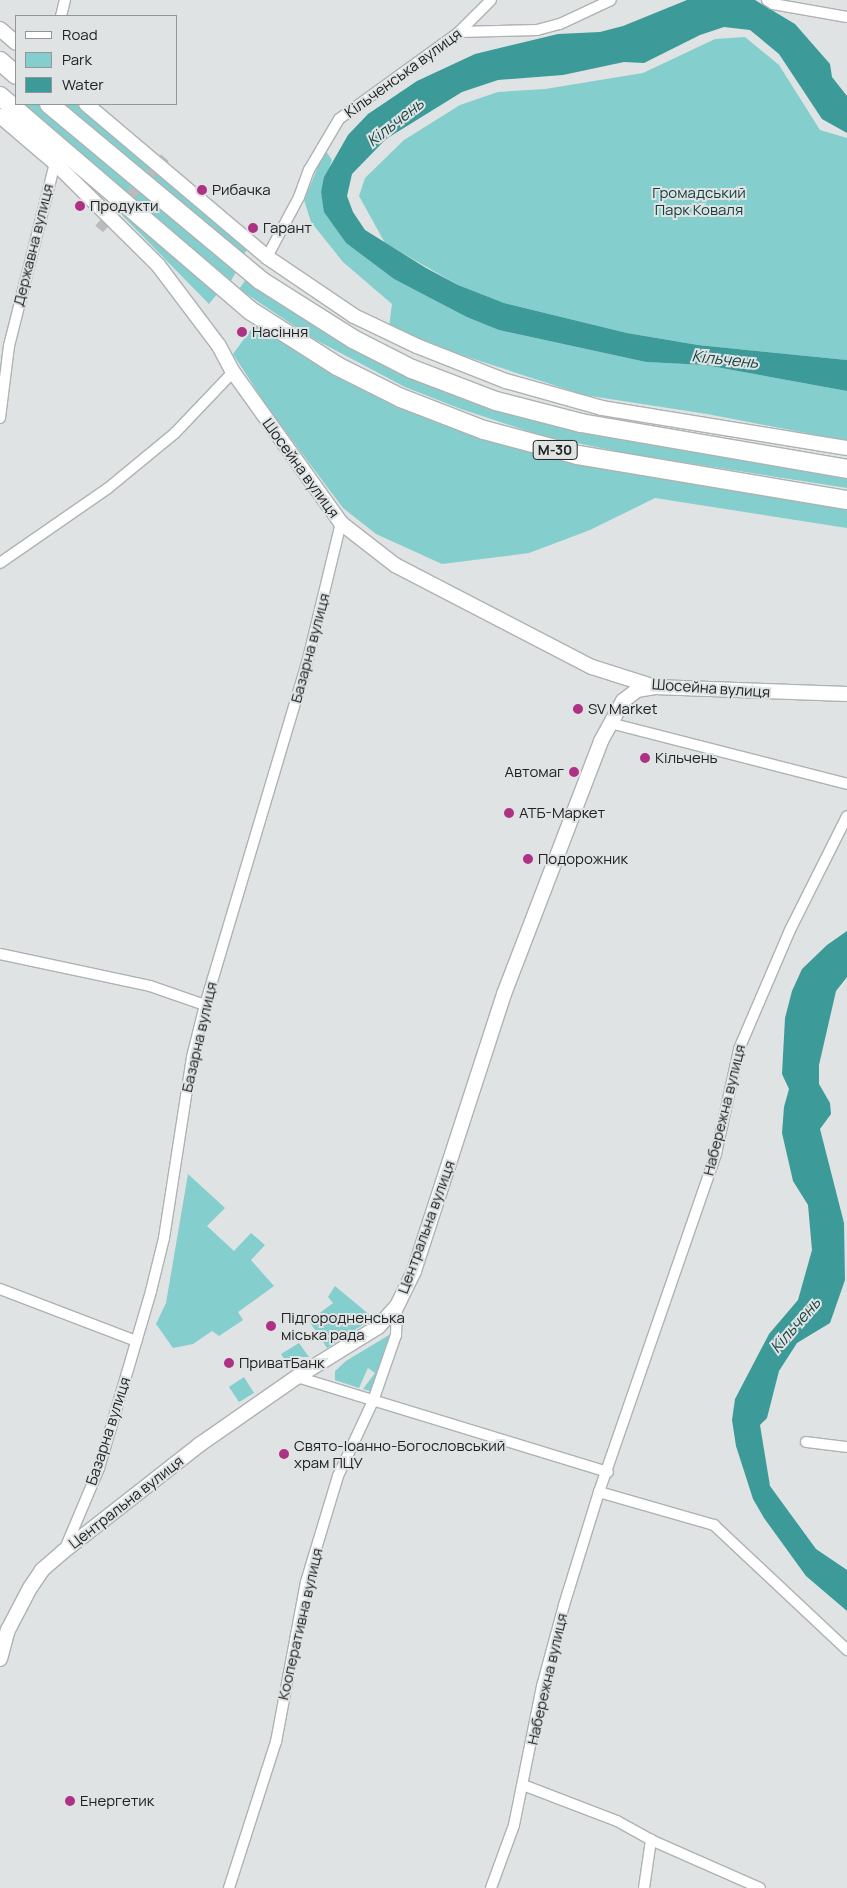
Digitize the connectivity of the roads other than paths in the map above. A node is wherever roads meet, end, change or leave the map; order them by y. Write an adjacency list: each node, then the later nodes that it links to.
1 (65, 0): 5 (street)
2 (491, 0): 8 (street, Кільченська вулиця)
3 (611, 0): 8 (street)
4 (767, 0): 6 (street)
5 (61, 15)
6 (847, 17)
7 (0, 29): 9 (street)
8 (460, 32): 17 (street, Кільченська вулиця)
9 (15, 42)
10 (0, 61): 11 (highway)
11 (15, 74)
12 (0, 96): 22 (highway, М-30)
13 (50, 105): 21 (highway, М-30)
14 (87, 105): 17 (street)
15 (0, 116): 16 (street, Шосейна вулиця)
16 (55, 163): 18 (street, Шосейна вулиця); 19 (street, Державна вулиця)
17 (267, 257): 20 (street)
18 (233, 372): 23 (street, Шосейна вулиця); 24 (street)
19 (0, 418)
20 (847, 448)
21 (847, 469)
22 (847, 500)
23 (341, 523): 25 (street, Шосейна вулиця); 31 (street, Базарна вулиця)
24 (0, 563)
25 (655, 687): 26 (street, Шосейна вулиця); 27 (street, Центральна вулиця)
26 (847, 694)
27 (610, 723): 28 (street); 33 (street, Центральна вулиця)
28 (847, 784)
29 (847, 816): 39 (street, Набережна вулиця)
30 (0, 954): 31 (street)
31 (205, 1005): 34 (street, Базарна вулиця)
32 (0, 1289): 34 (street)
33 (397, 1306): 35 (street, Центральна вулиця); 36 (street, Кооперативна вулиця)
34 (136, 1341): 41 (street, Базарна вулиця)
35 (297, 1377): 36 (street); 41 (street, Центральна вулиця)
36 (373, 1401): 39 (street); 46 (street, Кооперативна вулиця)
37 (806, 1442): 38 (street)
38 (847, 1447)
39 (608, 1472): 40 (street, Набережна вулиця)
40 (599, 1492): 42 (street); 44 (street, Набережна вулиця)
41 (64, 1551): 43 (street, Центральна вулиця)
42 (847, 1650)
43 (0, 1659)
44 (524, 1785): 45 (street); 47 (street, Набережна вулиця)
45 (651, 1840): 48 (street); 49 (street)
46 (229, 1888)
47 (491, 1888)
48 (644, 1888)
49 (760, 1888)

